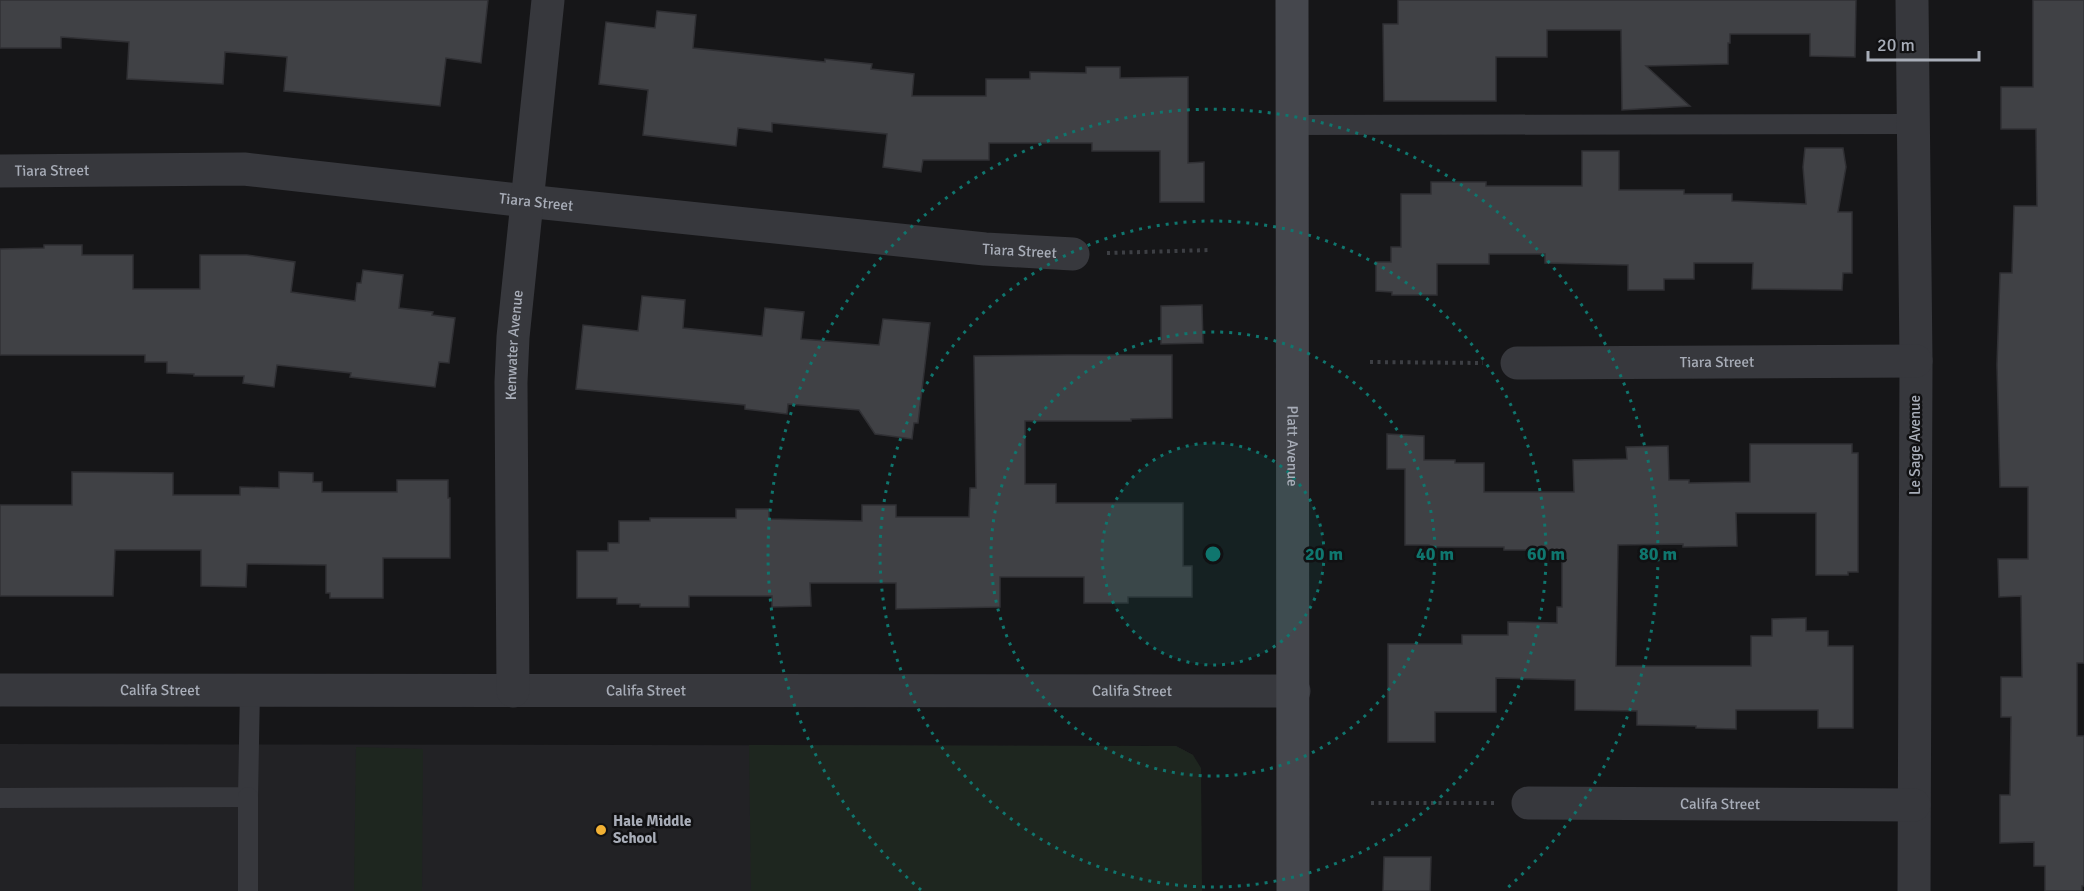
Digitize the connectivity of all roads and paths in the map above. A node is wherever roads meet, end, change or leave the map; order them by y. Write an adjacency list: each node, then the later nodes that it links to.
1 (548, 0): 7 (street, Kenwater Avenue)
2 (1292, 0): 5 (main road, Platt Avenue)
3 (1912, 0): 4 (street, Le Sage Avenue)
4 (1912, 124): 5 (lane); 10 (street, Le Sage Avenue)
5 (1292, 125): 16 (main road, Platt Avenue)
6 (0, 171): 7 (street, Tiara Street)
7 (526, 201): 9 (street, Tiara Street); 15 (street, Kenwater Avenue)
8 (1210, 250): 9 (path)
9 (1073, 254)
10 (1916, 361): 12 (street, Tiara Street); 21 (street, Le Sage Avenue)
11 (1370, 362): 12 (path)
12 (1517, 363)
13 (250, 689): 14 (street, Califa Street); 15 (street, Califa Street); 17 (lane)
14 (0, 690)
15 (513, 691): 16 (street, Califa Street)
16 (1294, 691): 23 (main road, Platt Avenue)
17 (248, 797): 18 (lane); 22 (lane)
18 (0, 798)
19 (1371, 803): 20 (path)
20 (1527, 803): 21 (street, Califa Street)
21 (1914, 805): 24 (street, Le Sage Avenue)
22 (248, 891)
23 (1293, 891)
24 (1914, 891)

